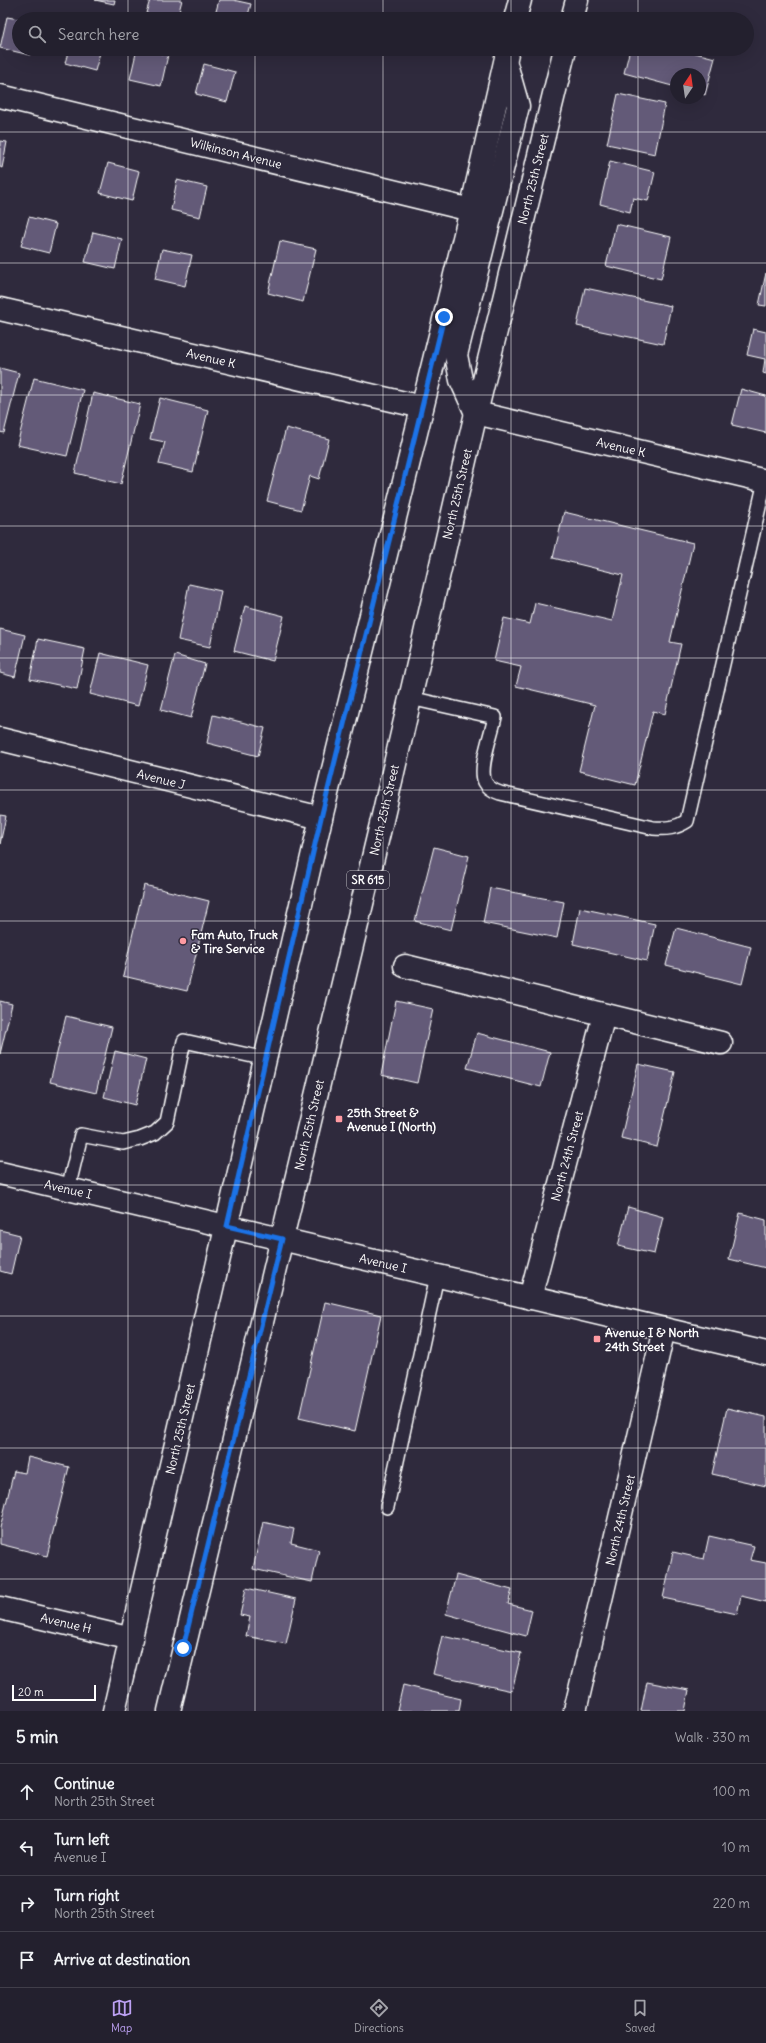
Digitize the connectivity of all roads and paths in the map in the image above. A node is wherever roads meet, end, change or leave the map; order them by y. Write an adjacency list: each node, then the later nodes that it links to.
1 (520, 0): 3 (main road)
2 (577, 0): 4 (main road)
3 (517, 12)
4 (574, 12)
5 (507, 56): 12 (main road)
6 (507, 56): 9 (main road, North 25th Street)
7 (563, 56): 12 (main road, North 25th Street / SR 615)
8 (0, 96): 9 (main road, Wilkinson Avenue)
9 (471, 210): 11 (main road, North 25th Street)
10 (0, 309): 11 (main road, Avenue K)
11 (422, 407): 16 (main road, North 25th Street)
12 (476, 413): 13 (main road, Avenue K); 14 (main road, North 25th Street / SR 615)
13 (766, 481): 14 (lane)
14 (410, 698): 24 (main road, North 25th Street / SR 615)
15 (0, 739): 16 (main road, Avenue J)
16 (321, 818): 20 (main road, North 25th Street)
17 (405, 966): 18 (main road)
18 (604, 1015): 19 (main road); 26 (main road, North 24th Street)
19 (721, 1043)
20 (266, 1059): 22 (lane); 23 (main road, North 25th Street)
21 (0, 1173): 22 (main road, Avenue I)
22 (68, 1189): 23 (main road, Avenue I)
23 (227, 1226): 24 (main road, Avenue I); 31 (main road, North 25th Street)
24 (282, 1239): 25 (main road, Avenue I); 33 (main road, North 25th Street / SR 615)
25 (437, 1276): 26 (main road, Avenue I); 29 (lane)
26 (530, 1298): 27 (main road, Avenue I)
27 (664, 1329): 28 (main road, Avenue I); 34 (main road, North 24th Street)
28 (766, 1353)
29 (387, 1507)
30 (0, 1608): 31 (main road, Avenue H)
31 (132, 1639): 32 (main road, North 25th Street)
32 (114, 1711)
33 (168, 1711)
34 (575, 1711)

